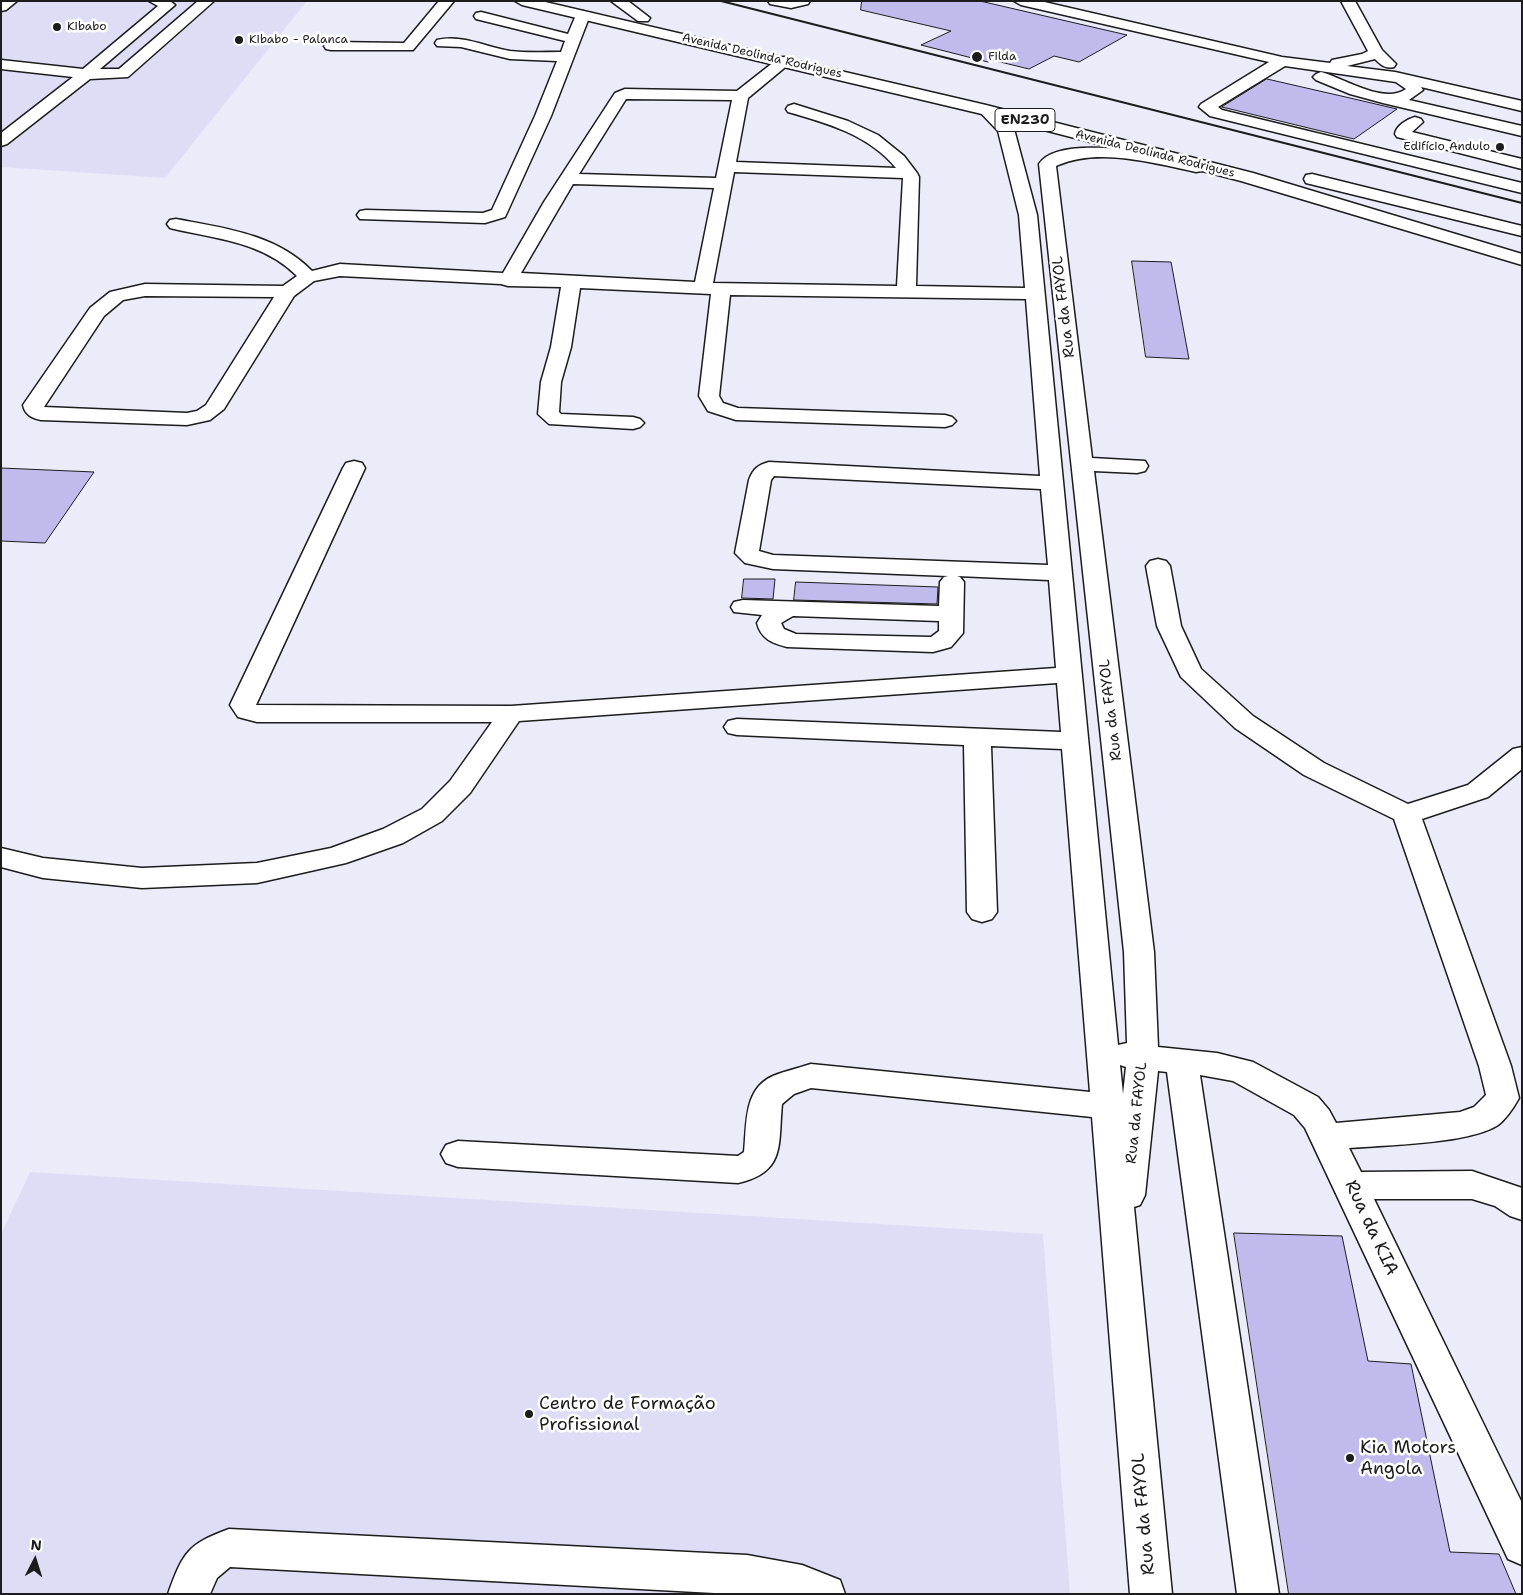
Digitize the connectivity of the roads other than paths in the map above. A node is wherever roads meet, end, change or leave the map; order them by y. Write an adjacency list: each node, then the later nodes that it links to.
1 (10, 1): 12 (main road)
2 (156, 1): 27 (main road)
3 (207, 1): 27 (main road)
4 (447, 1): 18 (main road)
5 (522, 1): 13 (main road, Avenida Deolinda Rodrigues / EN230)
6 (569, 1): 15 (main road, Avenida Deolinda Rodrigues / EN230)
7 (618, 1): 15 (main road)
8 (775, 1): 9 (main road)
9 (803, 1)
10 (1021, 1): 24 (main road)
11 (1348, 1): 19 (main road)
12 (1, 7)
13 (583, 15): 16 (main road); 23 (main road, Avenida Deolinda Rodrigues / EN230)
14 (481, 16): 16 (main road)
15 (643, 18): 47 (main road, Avenida Deolinda Rodrigues / EN230)
16 (573, 39): 22 (main road)
17 (442, 43): 21 (main road)
18 (331, 46)
19 (1376, 52): 26 (main road); 31 (main road)
20 (433, 55): 21 (main road)
21 (510, 55): 22 (main road)
22 (566, 57): 45 (main road)
23 (784, 61): 32 (main road); 35 (main road, Avenida Deolinda Rodrigues / EN230)
24 (1282, 61): 26 (main road); 29 (main road); 44 (main road)
25 (1, 64): 27 (main road)
26 (1342, 66): 28 (main road); 29 (main road)
27 (86, 74): 38 (main road)
28 (1389, 76): 29 (main road); 30 (main road); 31 (main road)
29 (1351, 88): 30 (main road)
30 (1367, 95): 37 (main road)
31 (1477, 95): 33 (main road)
32 (741, 96): 41 (main road); 43 (main road)
33 (1520, 104)
34 (794, 109): 40 (main road)
35 (986, 110): 42 (main road, Avenida Deolinda Rodrigues / EN230); 55 (main road, Rua da FAYOL)
36 (1415, 122): 39 (main road)
37 (1522, 131)
38 (1, 141)
39 (1522, 164)
40 (910, 173): 41 (main road); 54 (main road)
41 (725, 175): 43 (main road); 52 (main road)
42 (1246, 177): 48 (main road, Avenida Deolinda Rodrigues / EN230); 58 (main road, Rua da FAYOL)
43 (568, 179): 50 (main road)
44 (1522, 188)
45 (366, 214)
46 (176, 224): 49 (main road)
47 (1522, 231)
48 (1522, 260)
49 (308, 276): 50 (main road); 53 (main road)
50 (508, 280): 51 (main road)
51 (571, 283): 52 (main road); 57 (main road)
52 (712, 288): 54 (main road); 56 (main road)
53 (287, 292): 53 (main road)
54 (906, 292): 55 (main road)
55 (1036, 294): 61 (main road, Rua da FAYOL)
56 (945, 421)
57 (633, 422)
58 (1082, 464): 59 (main road); 80 (main road, Rua da FAYOL)
59 (1137, 466)
60 (354, 468): 71 (main road)
61 (1053, 483): 63 (main road, Rua da FAYOL); 63 (main road)
62 (1158, 566): 76 (main road)
63 (1059, 572): 69 (main road, Rua da FAYOL)
64 (952, 582): 67 (main road)
65 (743, 607): 66 (main road)
66 (799, 608): 67 (main road); 68 (main road)
67 (951, 614): 68 (main road)
68 (931, 645): 70 (main road)
69 (1069, 675): 70 (main road); 74 (main road, Rua da FAYOL)
70 (944, 683): 71 (main road)
71 (512, 714): 77 (main road)
72 (737, 727): 73 (main road)
73 (977, 737): 74 (main road); 78 (main road)
74 (1075, 742): 79 (main road, Rua da FAYOL)
75 (1522, 755): 76 (main road)
76 (1406, 814): 83 (main road)
77 (1, 857)
78 (982, 912)
79 (1104, 1053): 80 (main road, Rua da KIA); 82 (main road, Rua da FAYOL)
80 (1143, 1057): 81 (main road, Rua da KIA); 87 (main road, Rua da FAYOL)
81 (1182, 1061): 83 (main road, Rua da KIA); 92 (main road)
82 (1108, 1106): 84 (main road); 87 (main road, Rua da FAYOL)
83 (1328, 1137): 85 (main road, Rua da KIA)
84 (458, 1154)
85 (1351, 1186): 86 (main road); 88 (main road, Rua da KIA)
86 (1522, 1206)
87 (1121, 1256): 91 (main road, Rua da FAYOL)
88 (1522, 1546)
89 (189, 1594): 90 (main road)
90 (825, 1594)
91 (1151, 1594)
92 (1258, 1594)

